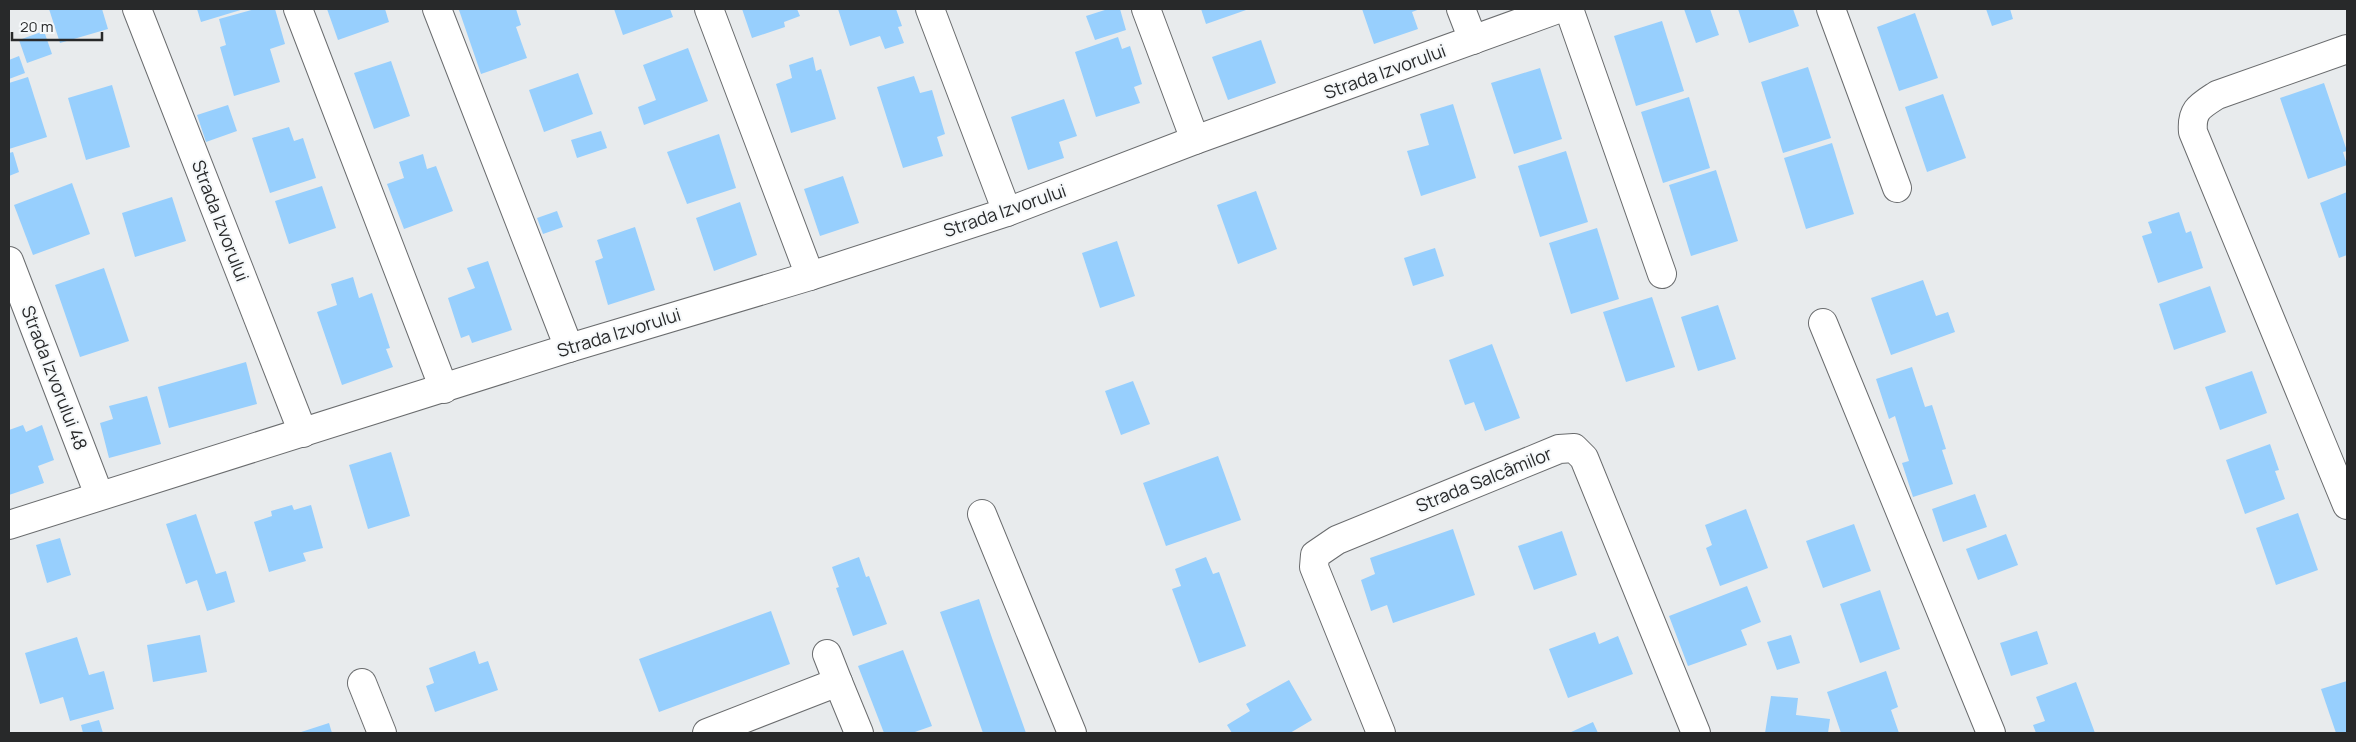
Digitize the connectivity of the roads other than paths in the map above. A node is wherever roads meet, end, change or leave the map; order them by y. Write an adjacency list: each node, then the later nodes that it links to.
1 (138, 9): 22 (street, Strada Izvorului)
2 (298, 9): 21 (street)
3 (437, 9): 20 (street)
4 (709, 9): 18 (street)
5 (930, 9): 15 (street)
6 (1146, 9): 13 (street)
7 (1461, 9): 11 (street)
8 (1558, 9): 11 (street, Strada Izvorului)
9 (1569, 9): 17 (street)
10 (1831, 9): 14 (street)
11 (1473, 40): 13 (street, Strada Izvorului)
12 (2347, 49): 24 (street)
13 (1196, 140): 15 (street, Strada Izvorului)
14 (1897, 188)
15 (1007, 212): 18 (street, Strada Izvorului)
16 (9, 261): 23 (street, Strada Izvorului 48)
17 (1662, 274)
18 (810, 276): 20 (street, Strada Izvorului)
19 (1823, 323): 36 (street)
20 (569, 348): 21 (street, Strada Izvorului)
21 (444, 389): 22 (street, Strada Izvorului)
22 (302, 433): 23 (street, Strada Izvorului)
23 (99, 495): 26 (street, Strada Izvorului)
24 (2347, 505)
25 (982, 514): 33 (street)
26 (9, 525)
27 (827, 654): 28 (street)
28 (838, 682): 31 (street); 32 (street)
29 (362, 683): 30 (street)
30 (382, 733)
31 (707, 733)
32 (859, 733)
33 (1072, 733)
34 (1381, 733): 35 (street, Strada Salcâmilor)
35 (1696, 733)
36 (1991, 733)

